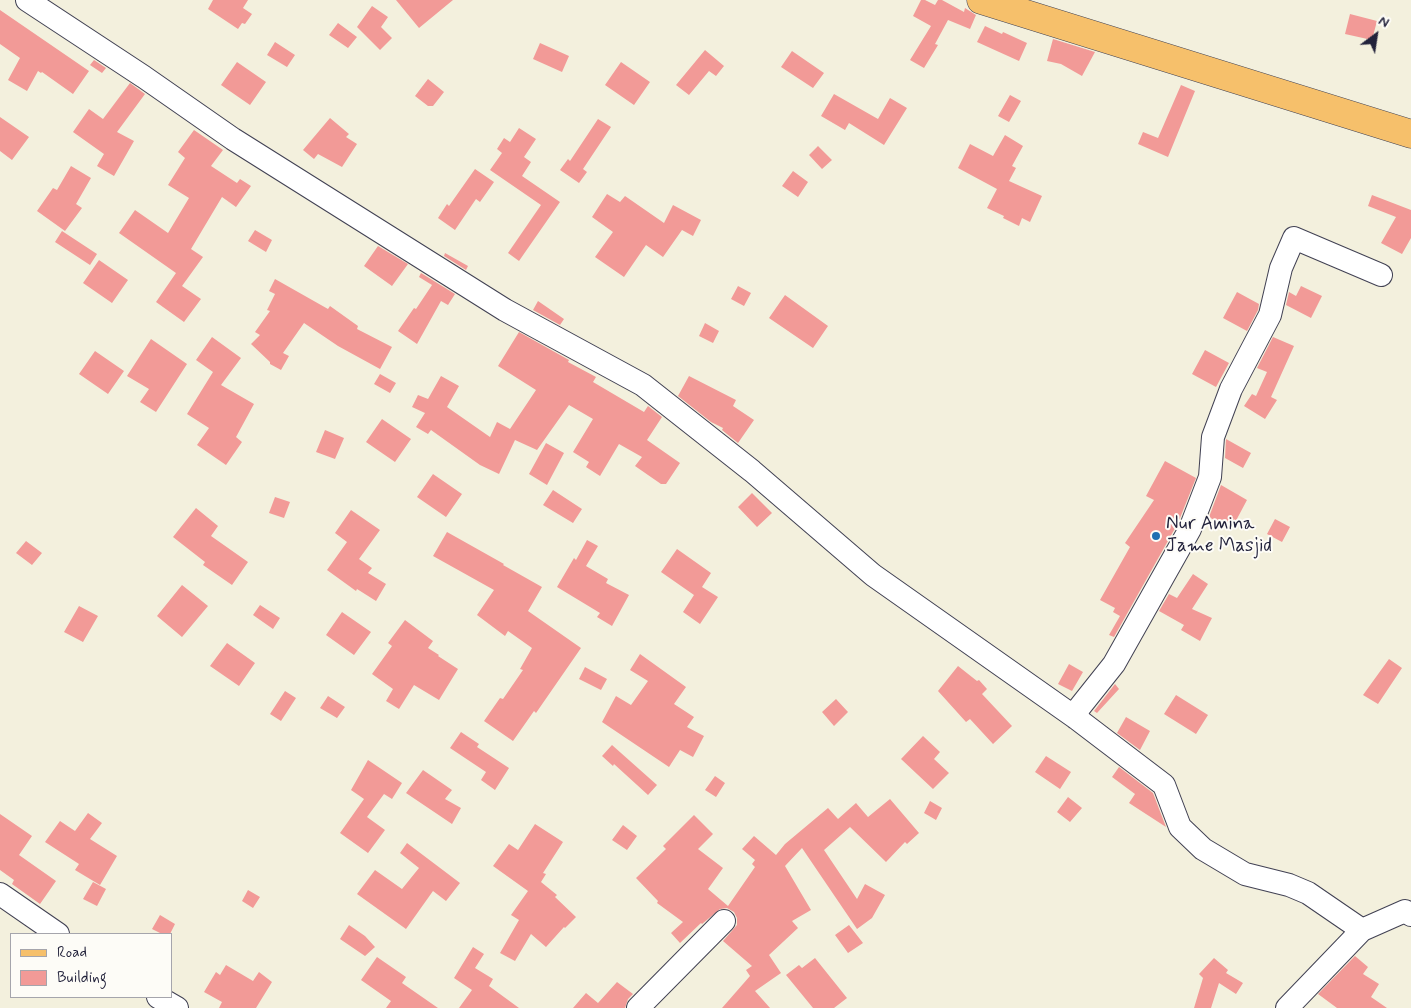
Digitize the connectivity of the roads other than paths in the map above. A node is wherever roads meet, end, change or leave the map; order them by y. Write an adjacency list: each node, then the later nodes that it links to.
1 (27, 0): 5 (street)
2 (981, 0): 3 (main road)
3 (1411, 134)
4 (1381, 275): 5 (street)
5 (1076, 718): 9 (street)
6 (0, 894): 10 (street)
7 (1411, 915): 9 (street)
8 (724, 921): 13 (street)
9 (1362, 930): 14 (street)
10 (57, 933)
11 (160, 998): 12 (street)
12 (177, 1008)
13 (638, 1008)
14 (1286, 1008)

